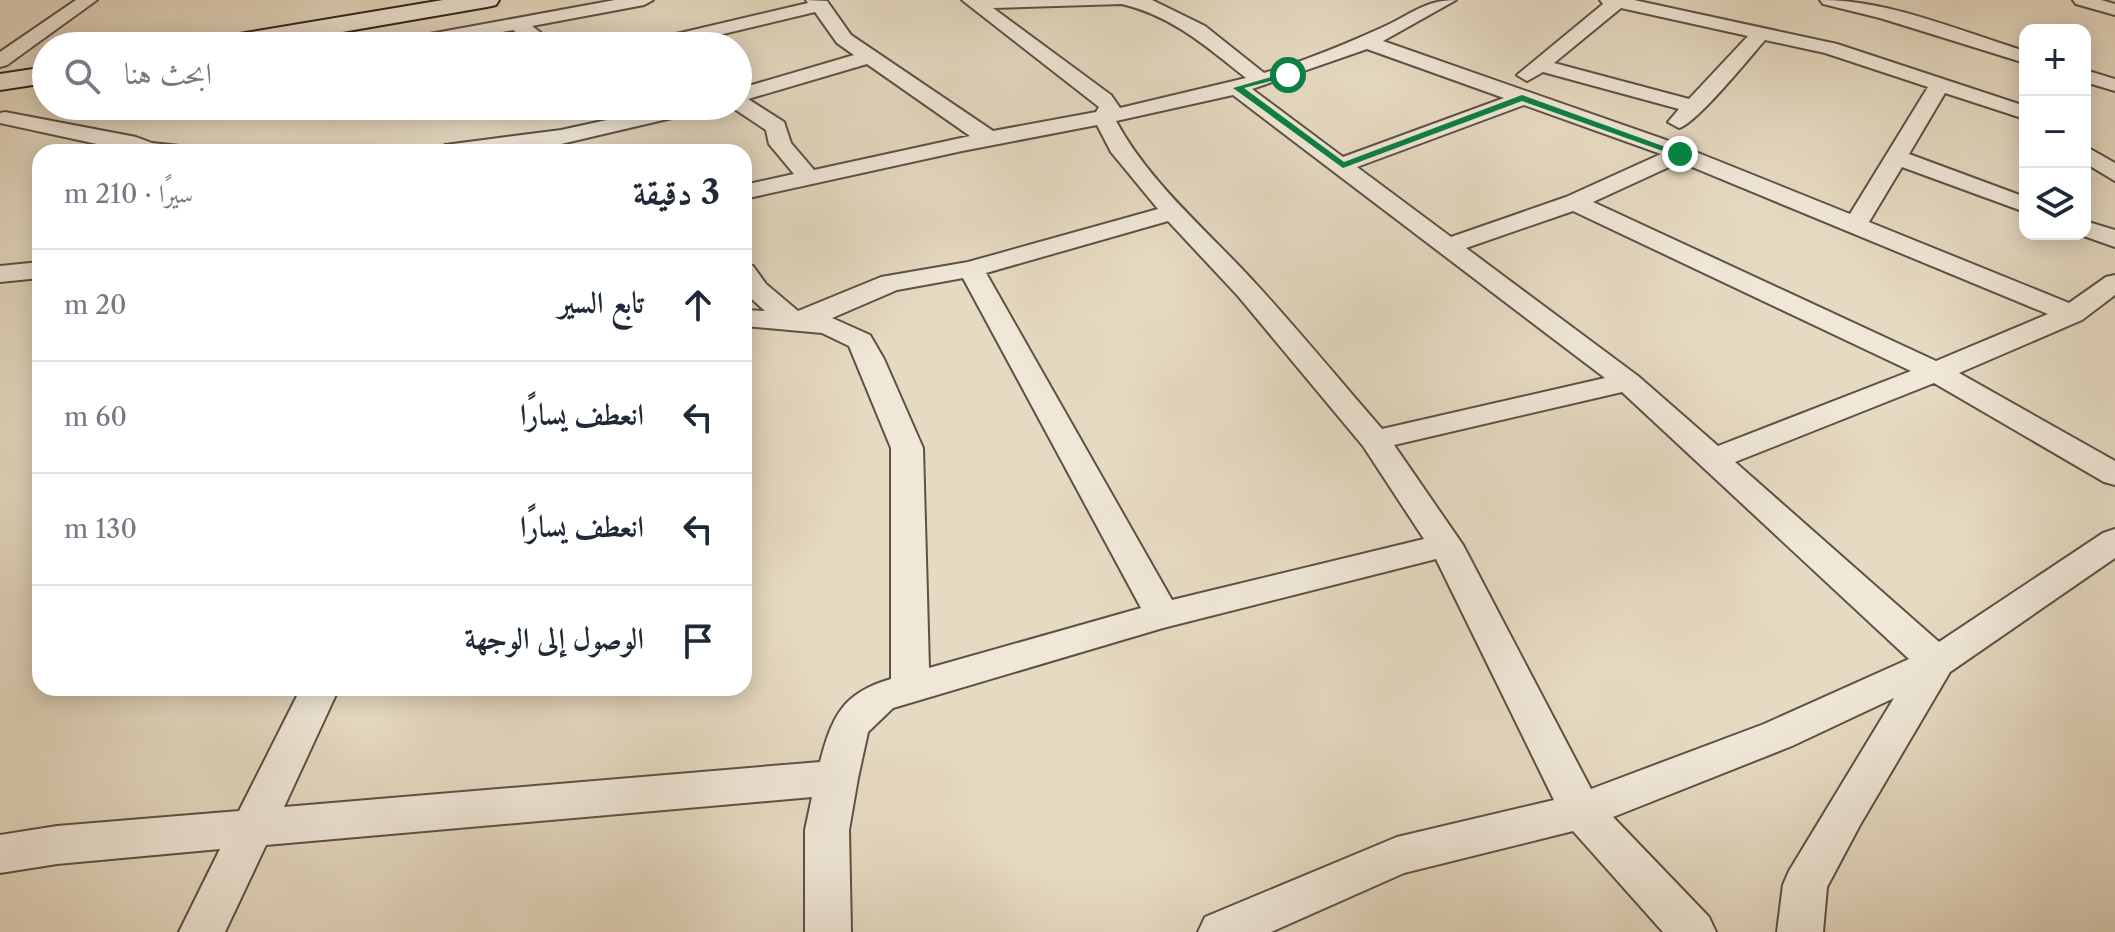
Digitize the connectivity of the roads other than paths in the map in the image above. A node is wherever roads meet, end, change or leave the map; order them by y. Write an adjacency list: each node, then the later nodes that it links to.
1 (88, 0): 16 (street)
2 (487, 0): 17 (street)
3 (644, 0): 15 (street)
4 (1118, 0): 12 (street)
5 (1170, 0): 9 (street)
6 (1447, 0): 24 (street)
7 (1829, 0): 13 (street)
8 (2082, 0): 14 (street)
9 (1133, 1): 32 (street)
10 (1613, 1): 21 (street); 28 (street)
11 (818, 2): 20 (street); 26 (street)
12 (975, 2): 42 (street)
13 (1857, 7): 23 (street); 25 (street)
14 (2115, 10)
15 (517, 24): 18 (street); 19 (street)
16 (42, 32)
17 (298, 32)
18 (473, 32)
19 (528, 32)
20 (703, 32)
21 (1762, 32): 23 (street); 38 (street)
22 (32, 39): 27 (street)
23 (1806, 41): 33 (street)
24 (1369, 43): 32 (street); 37 (street)
25 (2019, 55)
26 (868, 57): 35 (street); 46 (street)
27 (0, 61)
28 (1540, 65): 37 (street); 38 (street)
29 (32, 77): 31 (street)
30 (2091, 78): 34 (street)
31 (0, 82)
32 (1250, 84): 42 (street); 52 (street)
33 (1940, 84): 40 (street); 50 (street)
34 (2115, 87): 36 (street)
35 (752, 92)
36 (2091, 94)
37 (1514, 95): 49 (street); 52 (street)
38 (1694, 107): 49 (street)
39 (752, 111): 54 (street)
40 (2019, 111)
41 (32, 113): 43 (street)
42 (1104, 118): 46 (street); 58 (street)
43 (2, 119): 47 (street)
44 (636, 120): 45 (street)
45 (560, 137): 48 (street)
46 (989, 139): 54 (street)
47 (129, 144)
48 (506, 144)
49 (1669, 149): 56 (street); 59 (street)
50 (1896, 157): 57 (street); 59 (street)
51 (2091, 157): 53 (street)
52 (1343, 165): 62 (street)
53 (2115, 174)
54 (809, 178): 55 (street)
55 (752, 190)
56 (1574, 202): 62 (street); 71 (street)
57 (2019, 203)
58 (1173, 212): 63 (street); 73 (street)
59 (1856, 224): 68 (street)
60 (2091, 230): 61 (street)
61 (2115, 239)
62 (1449, 246): 72 (street)
63 (971, 269): 70 (street); 78 (street)
64 (32, 271): 65 (street)
65 (0, 274)
66 (2115, 283): 68 (street)
67 (752, 284): 70 (street)
68 (2072, 314): 71 (street)
69 (752, 318): 70 (street)
70 (793, 320): 80 (street)
71 (1936, 372): 74 (street); 75 (street)
72 (1628, 382): 73 (street); 74 (street)
73 (1375, 440): 77 (street)
74 (1713, 459): 79 (street)
75 (2115, 475)
76 (2115, 541): 79 (street)
77 (1446, 545): 78 (street); 83 (street)
78 (1163, 615): 80 (street)
79 (1937, 662): 83 (street); 90 (street)
80 (910, 689): 82 (street)
81 (316, 696): 84 (street)
82 (837, 778): 84 (street); 87 (street)
83 (1581, 811): 88 (street); 89 (street)
84 (252, 830): 85 (street); 86 (street)
85 (0, 854)
86 (202, 932)
87 (828, 932)
88 (1221, 932)
89 (1693, 932)
90 (1800, 932)

